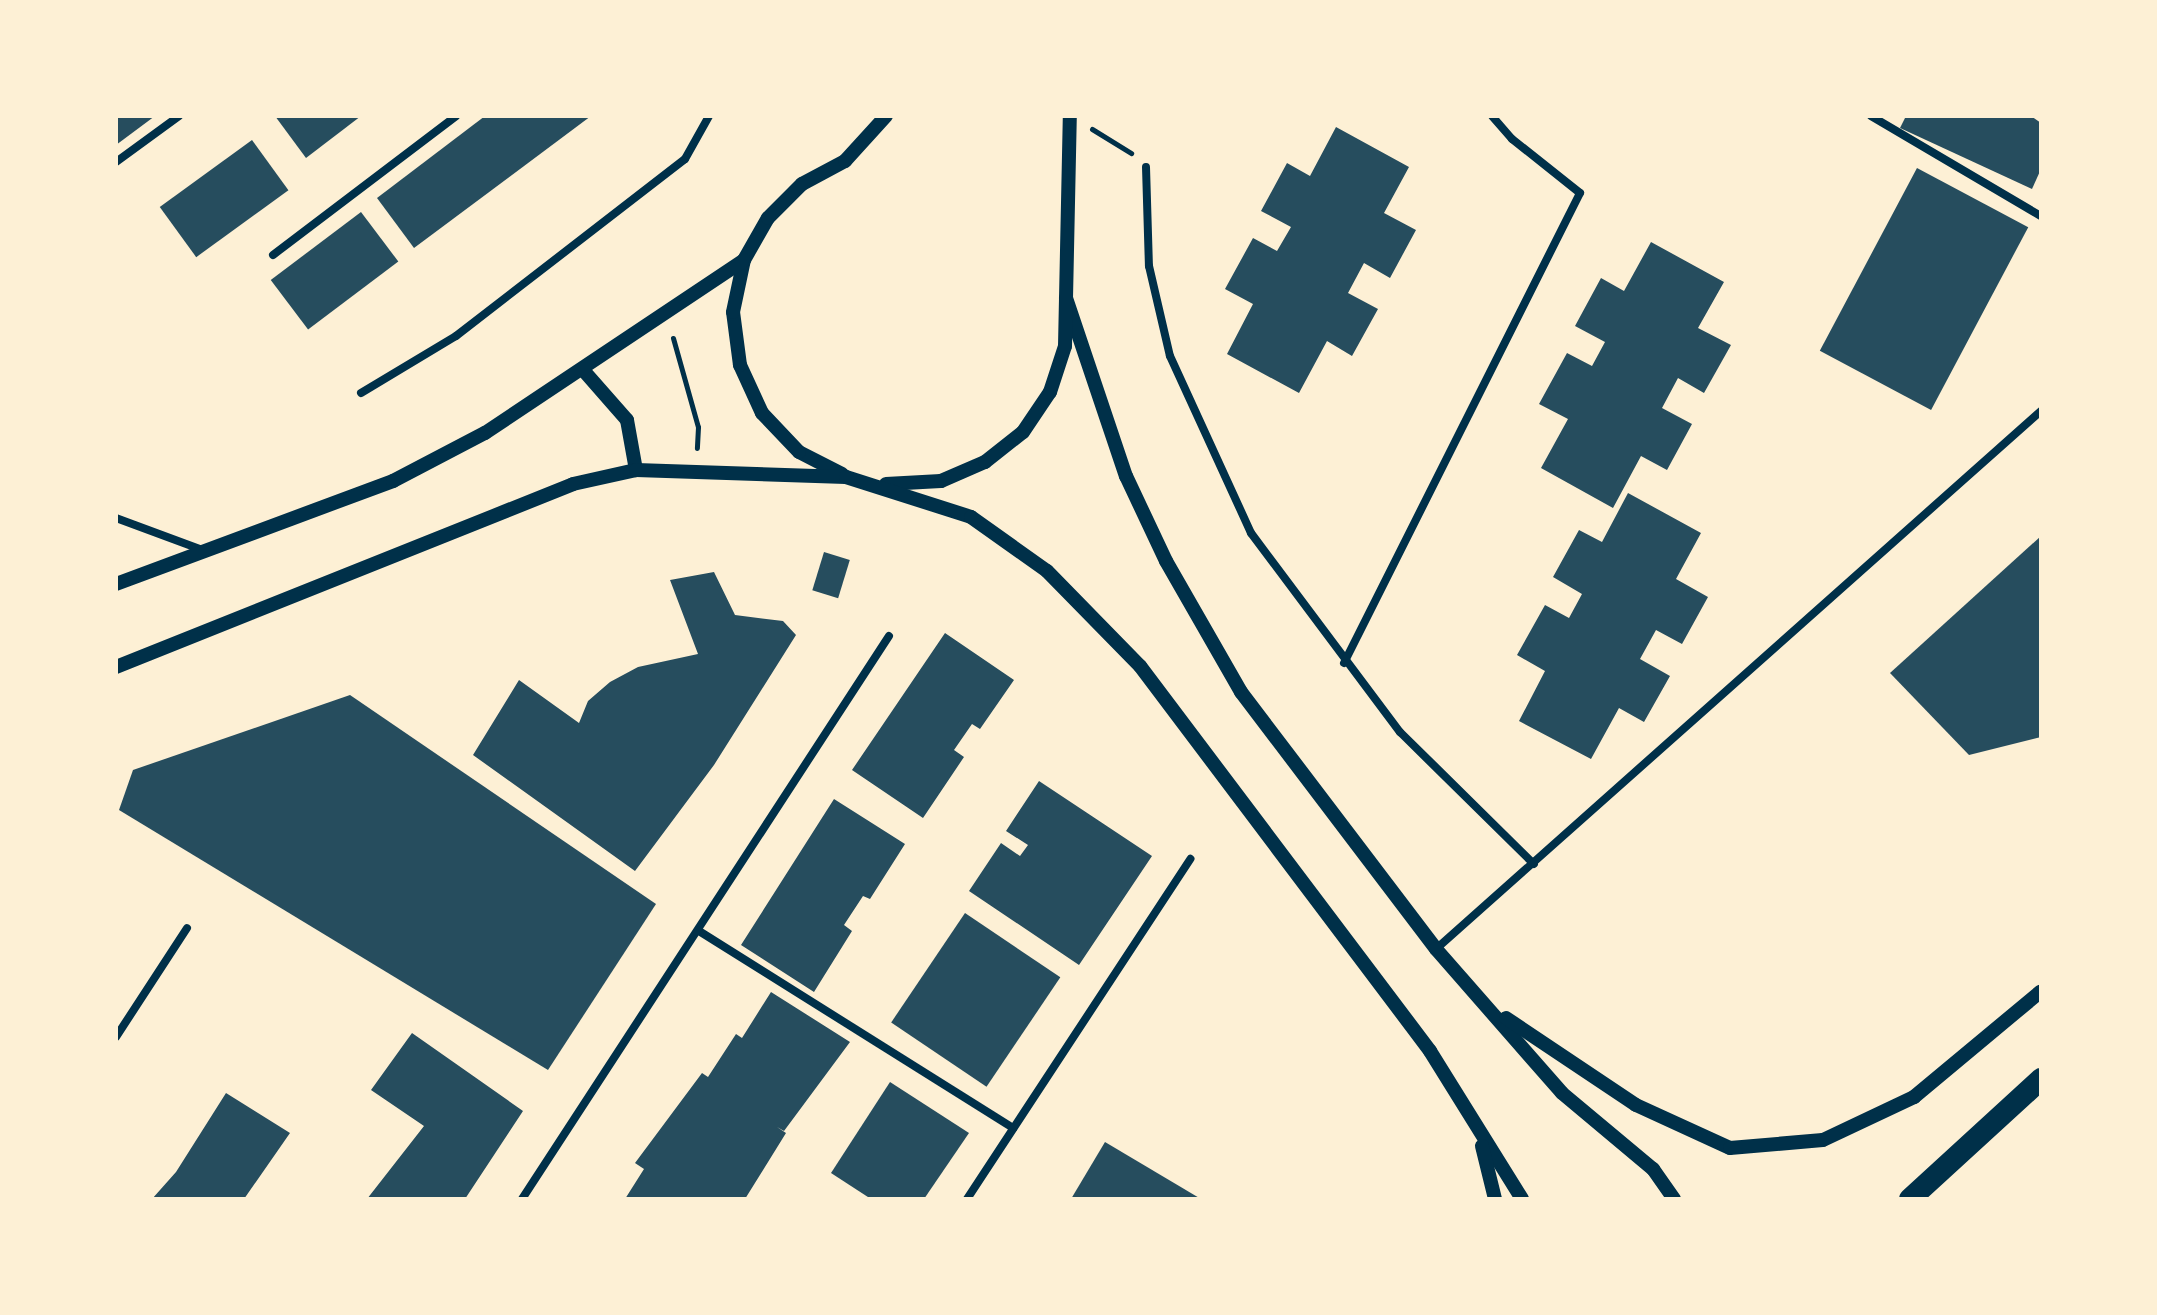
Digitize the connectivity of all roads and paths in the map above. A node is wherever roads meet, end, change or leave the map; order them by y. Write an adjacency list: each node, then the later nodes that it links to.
1 (179, 116): 8 (street)
2 (456, 116): 11 (street)
3 (709, 116): 16 (street)
4 (886, 116): 12 (street)
5 (1492, 116): 25 (street)
6 (1871, 116): 10 (street)
7 (1070, 118): 9 (path); 13 (street)
8 (116, 162)
9 (1146, 167): 25 (street)
10 (2041, 216)
11 (273, 255)
12 (744, 260): 14 (street); 20 (street)
13 (1066, 298): 20 (street); 31 (street)
14 (666, 314): 15 (street); 19 (path)
15 (584, 371): 18 (street); 22 (street)
16 (361, 393)
17 (2041, 411): 28 (street)
18 (636, 470): 19 (street); 26 (street)
19 (696, 471): 20 (street)
20 (846, 477): 37 (street)
21 (116, 518): 22 (street)
22 (200, 549): 23 (street)
23 (116, 584)
24 (889, 636): 30 (street)
25 (1344, 663): 28 (street)
26 (116, 667)
27 (1190, 859): 36 (street)
28 (1534, 864): 31 (street)
29 (187, 928): 34 (street)
30 (699, 931): 36 (street); 38 (street)
31 (1436, 949): 33 (street)
32 (2041, 991): 33 (street)
33 (1494, 1009): 42 (street)
34 (116, 1037)
35 (2041, 1079): 43 (highway)
36 (1013, 1128): 39 (street)
37 (1480, 1138): 40 (street); 41 (street)
38 (522, 1199)
39 (967, 1199)
40 (1495, 1199)
41 (1522, 1199)
42 (1674, 1199)
43 (1910, 1199)

